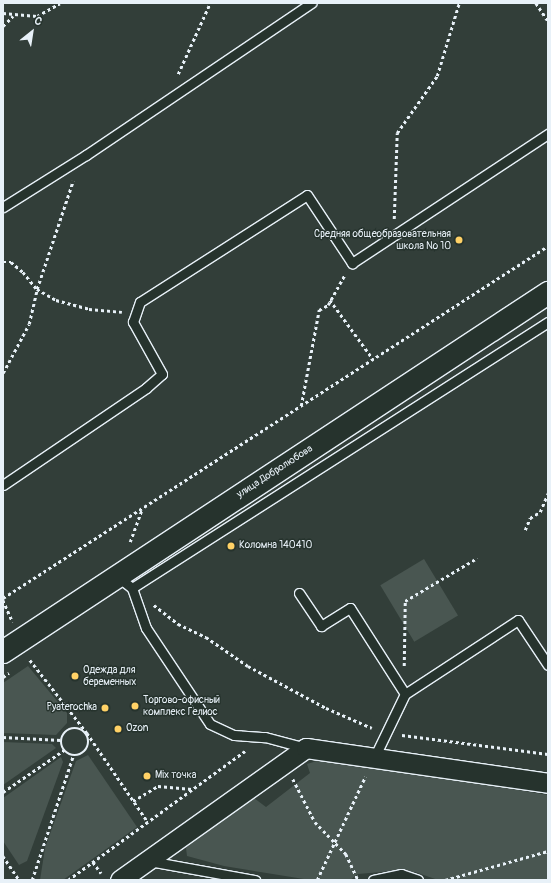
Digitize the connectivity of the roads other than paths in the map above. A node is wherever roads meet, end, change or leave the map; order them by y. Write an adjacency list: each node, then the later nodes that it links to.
1 (311, 3): 3 (lane)
2 (548, 134): 6 (lane)
3 (3, 207)
4 (548, 293): 7 (street, улица Добролюбова)
5 (548, 322): 7 (lane)
6 (3, 485)
7 (124, 582): 9 (street, улица Добролюбова); 12 (lane)
8 (299, 593): 11 (lane)
9 (3, 652)
10 (548, 665): 11 (lane)
11 (405, 694): 13 (lane)
12 (306, 748): 13 (street); 15 (street)
13 (374, 758): 14 (street)
14 (548, 783)
15 (147, 861): 16 (street); 17 (lane)
16 (120, 880)
17 (255, 880)
18 (373, 880): 19 (lane)
19 (418, 880)

